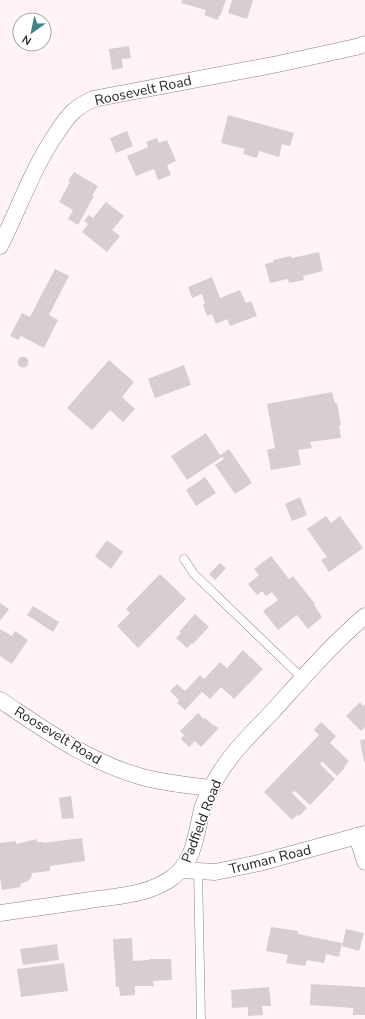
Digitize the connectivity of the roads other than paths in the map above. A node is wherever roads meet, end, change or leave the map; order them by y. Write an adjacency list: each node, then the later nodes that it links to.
1 (365, 44): 2 (street, Roosevelt Road)
2 (0, 246)
3 (184, 559): 5 (lane)
4 (365, 616): 5 (street, Padfield Road)
5 (302, 678): 7 (street, Padfield Road)
6 (0, 700): 7 (street, Roosevelt Road)
7 (211, 788): 10 (street, Padfield Road)
8 (361, 835): 9 (street, Truman Road); 11 (street, Truman Road)
9 (365, 862)
10 (181, 870): 11 (street, Truman Road); 12 (street, Padfield Road)
11 (198, 871): 13 (lane)
12 (0, 913)
13 (201, 1019)

